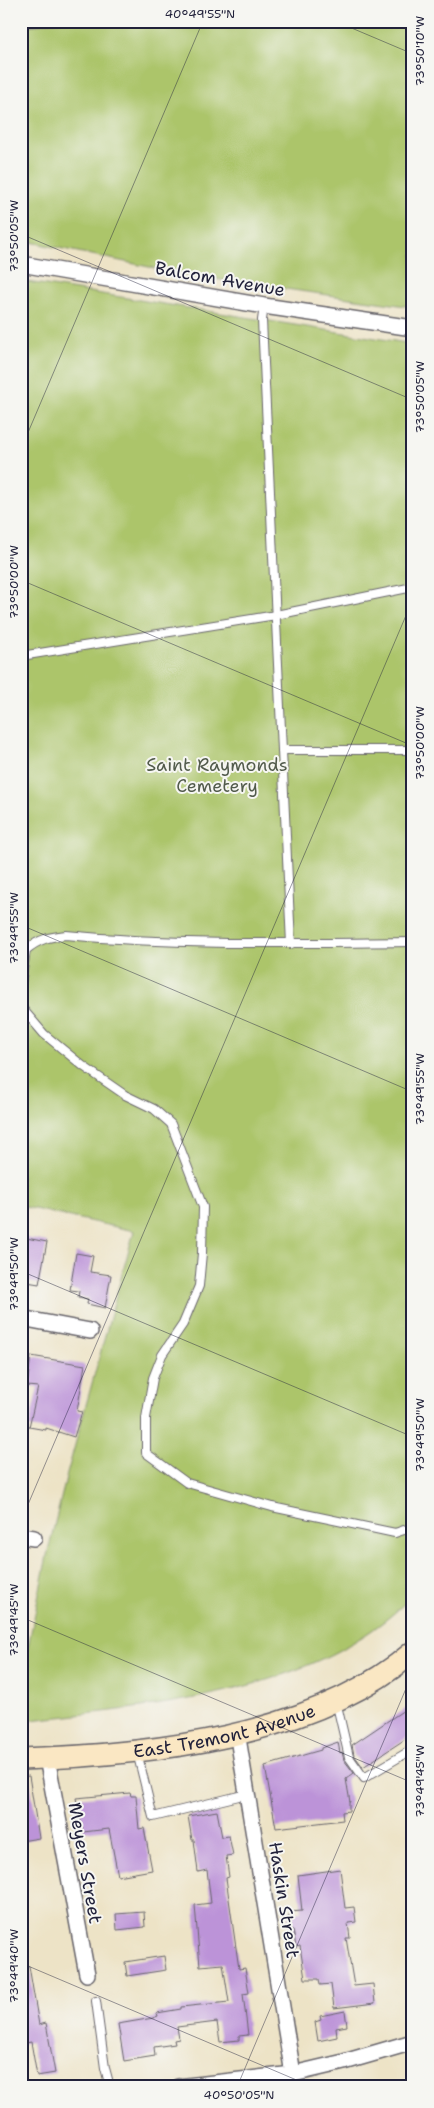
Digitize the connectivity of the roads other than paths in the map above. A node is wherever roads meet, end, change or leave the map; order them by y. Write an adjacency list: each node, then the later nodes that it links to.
1 (60, 21): 2 (lane)
2 (21, 24)
3 (21, 264): 4 (street, Balcom Avenue)
4 (264, 306): 5 (street, Balcom Avenue); 7 (lane)
5 (413, 328)
6 (413, 587): 7 (lane)
7 (276, 615): 8 (lane); 9 (lane)
8 (21, 656)
9 (282, 750): 10 (lane); 12 (lane)
10 (413, 750)
11 (413, 942): 12 (lane)
12 (291, 944): 13 (lane)
13 (21, 984)
14 (21, 1008): 17 (lane)
15 (21, 1318): 16 (street)
16 (90, 1331)
17 (413, 1527)
18 (413, 1652): 19 (main road, East Tremont Avenue)
19 (336, 1701): 20 (main road, East Tremont Avenue); 21 (lane)
20 (237, 1732): 22 (main road, East Tremont Avenue); 25 (street, Haskin Street)
21 (413, 1749)
22 (136, 1752): 23 (main road, East Tremont Avenue); 25 (lane)
23 (47, 1758): 24 (main road, East Tremont Avenue); 26 (street, Meyers Street)
24 (21, 1760)
25 (248, 1794): 29 (street, Haskin Street)
26 (87, 1974)
27 (96, 2001): 30 (lane)
28 (413, 2042): 29 (street)
29 (293, 2074): 31 (street)
30 (110, 2087)
31 (178, 2087)

